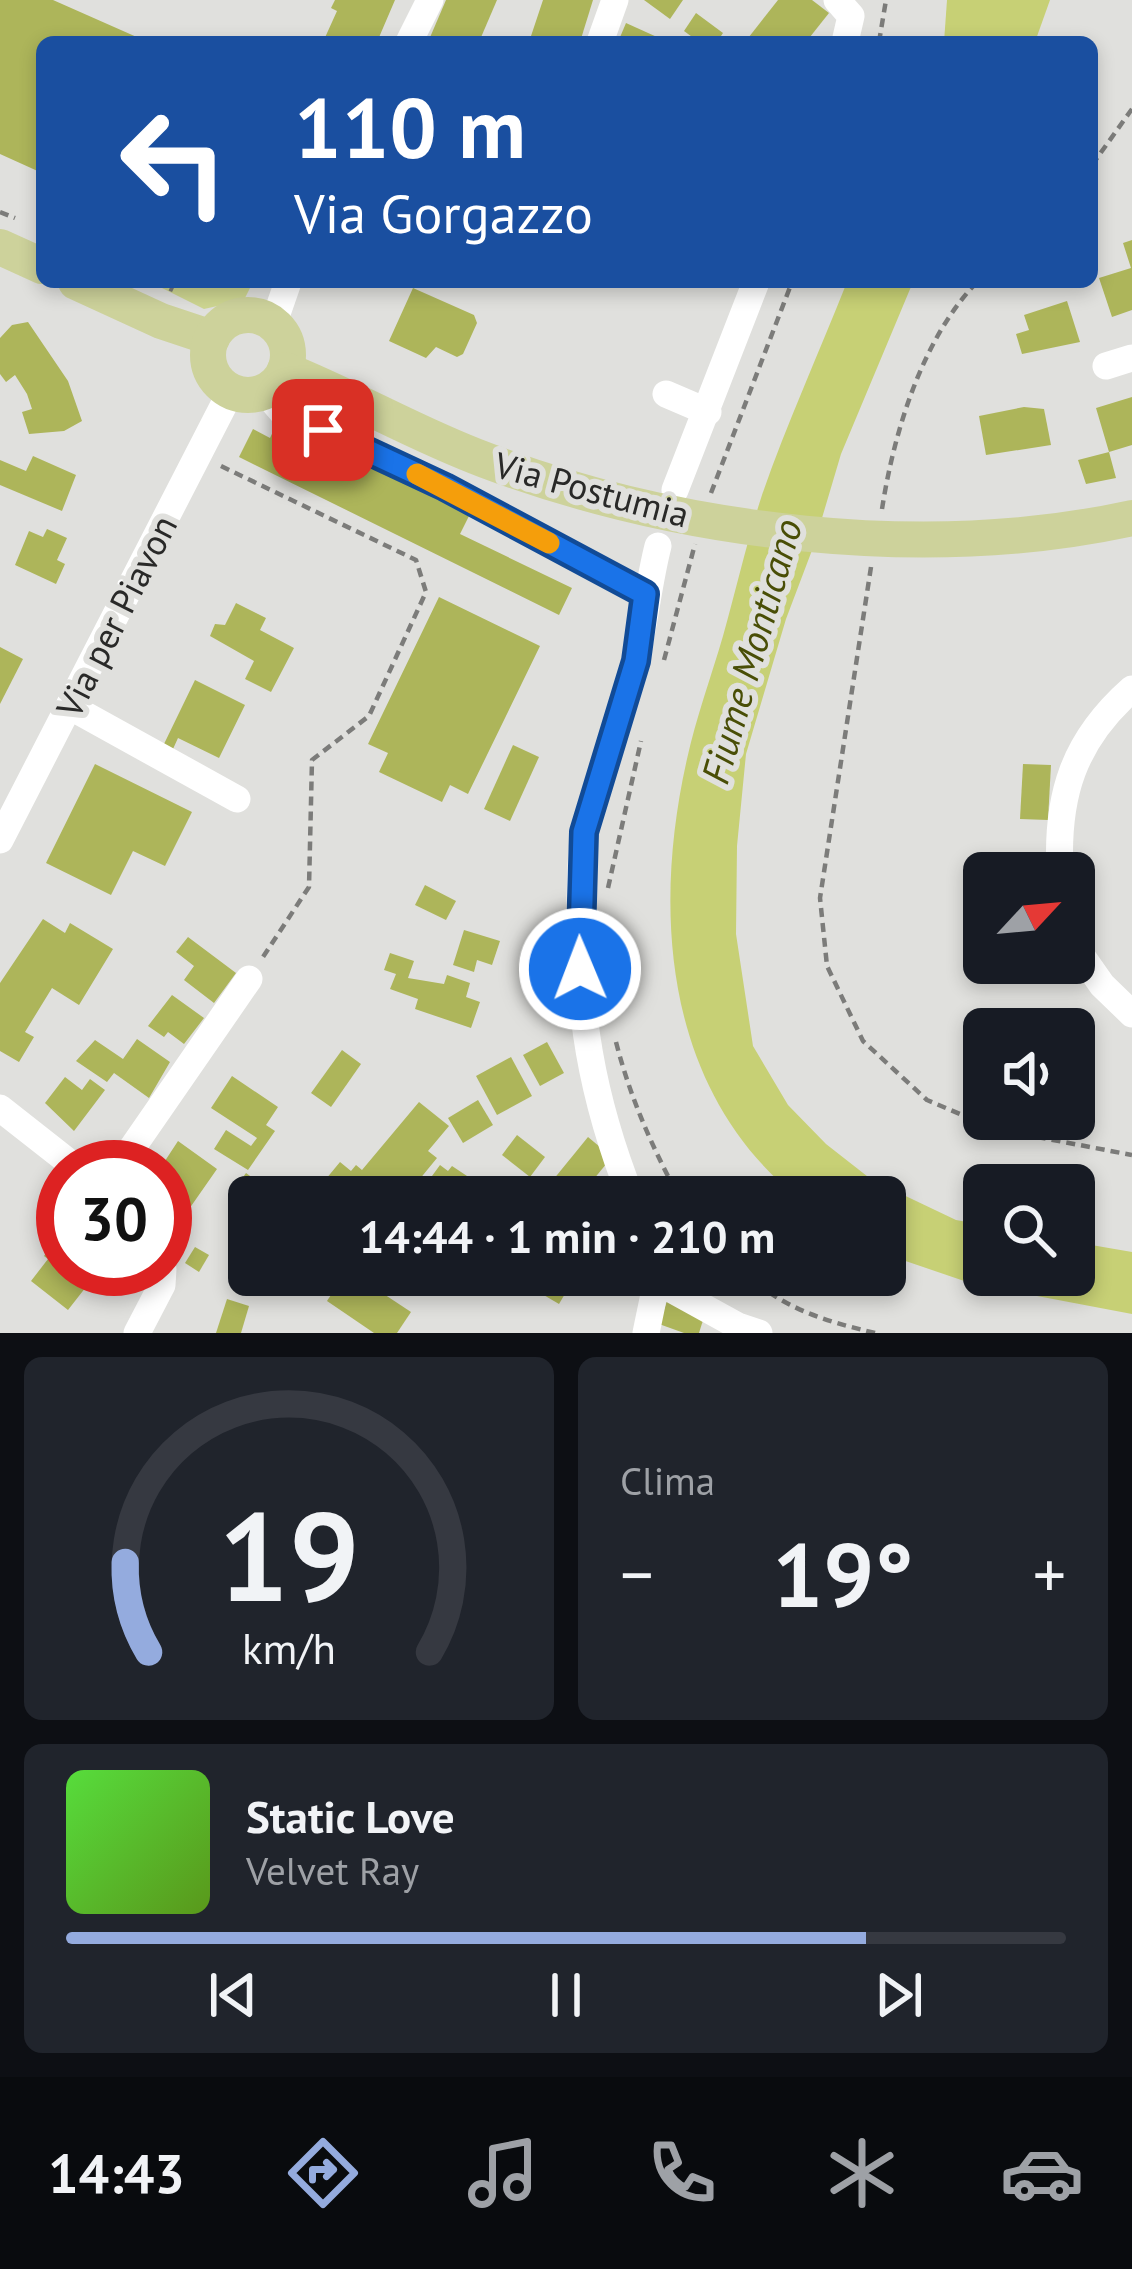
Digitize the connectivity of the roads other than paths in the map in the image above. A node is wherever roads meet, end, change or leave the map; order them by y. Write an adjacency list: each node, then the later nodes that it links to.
1 (430, 0): 4 (street)
2 (615, 0): 5 (street)
3 (837, 0): 6 (street)
4 (413, 36)
5 (602, 36)
6 (846, 36)
7 (0, 247): 8 (main road)
8 (36, 263)
9 (89, 288): 13 (main road)
10 (286, 288): 12 (street)
11 (754, 288): 16 (street)
12 (273, 325): 13 (main road); 14 (main road)
13 (212, 338): 14 (main road)
14 (260, 384): 18 (main road, Via Postumia); 20 (street); 22 (street, Via per Piavon)
15 (666, 394): 16 (street)
16 (708, 412): 17 (street)
17 (675, 490)
18 (1132, 518)
19 (658, 546): 20 (street)
20 (645, 594): 32 (street)
21 (1132, 689): 25 (street)
22 (69, 706): 23 (street); 24 (street, Via per Piavon)
23 (236, 799)
24 (0, 840)
25 (1061, 852)
26 (1095, 975): 28 (street)
27 (249, 979): 31 (street)
28 (1132, 1013)
29 (0, 1108): 30 (street)
30 (41, 1140)
31 (138, 1140)
32 (624, 1176)
33 (156, 1296): 36 (street)
34 (654, 1296): 37 (street)
35 (688, 1296): 38 (street)
36 (136, 1333)
37 (646, 1333)
38 (759, 1333)

